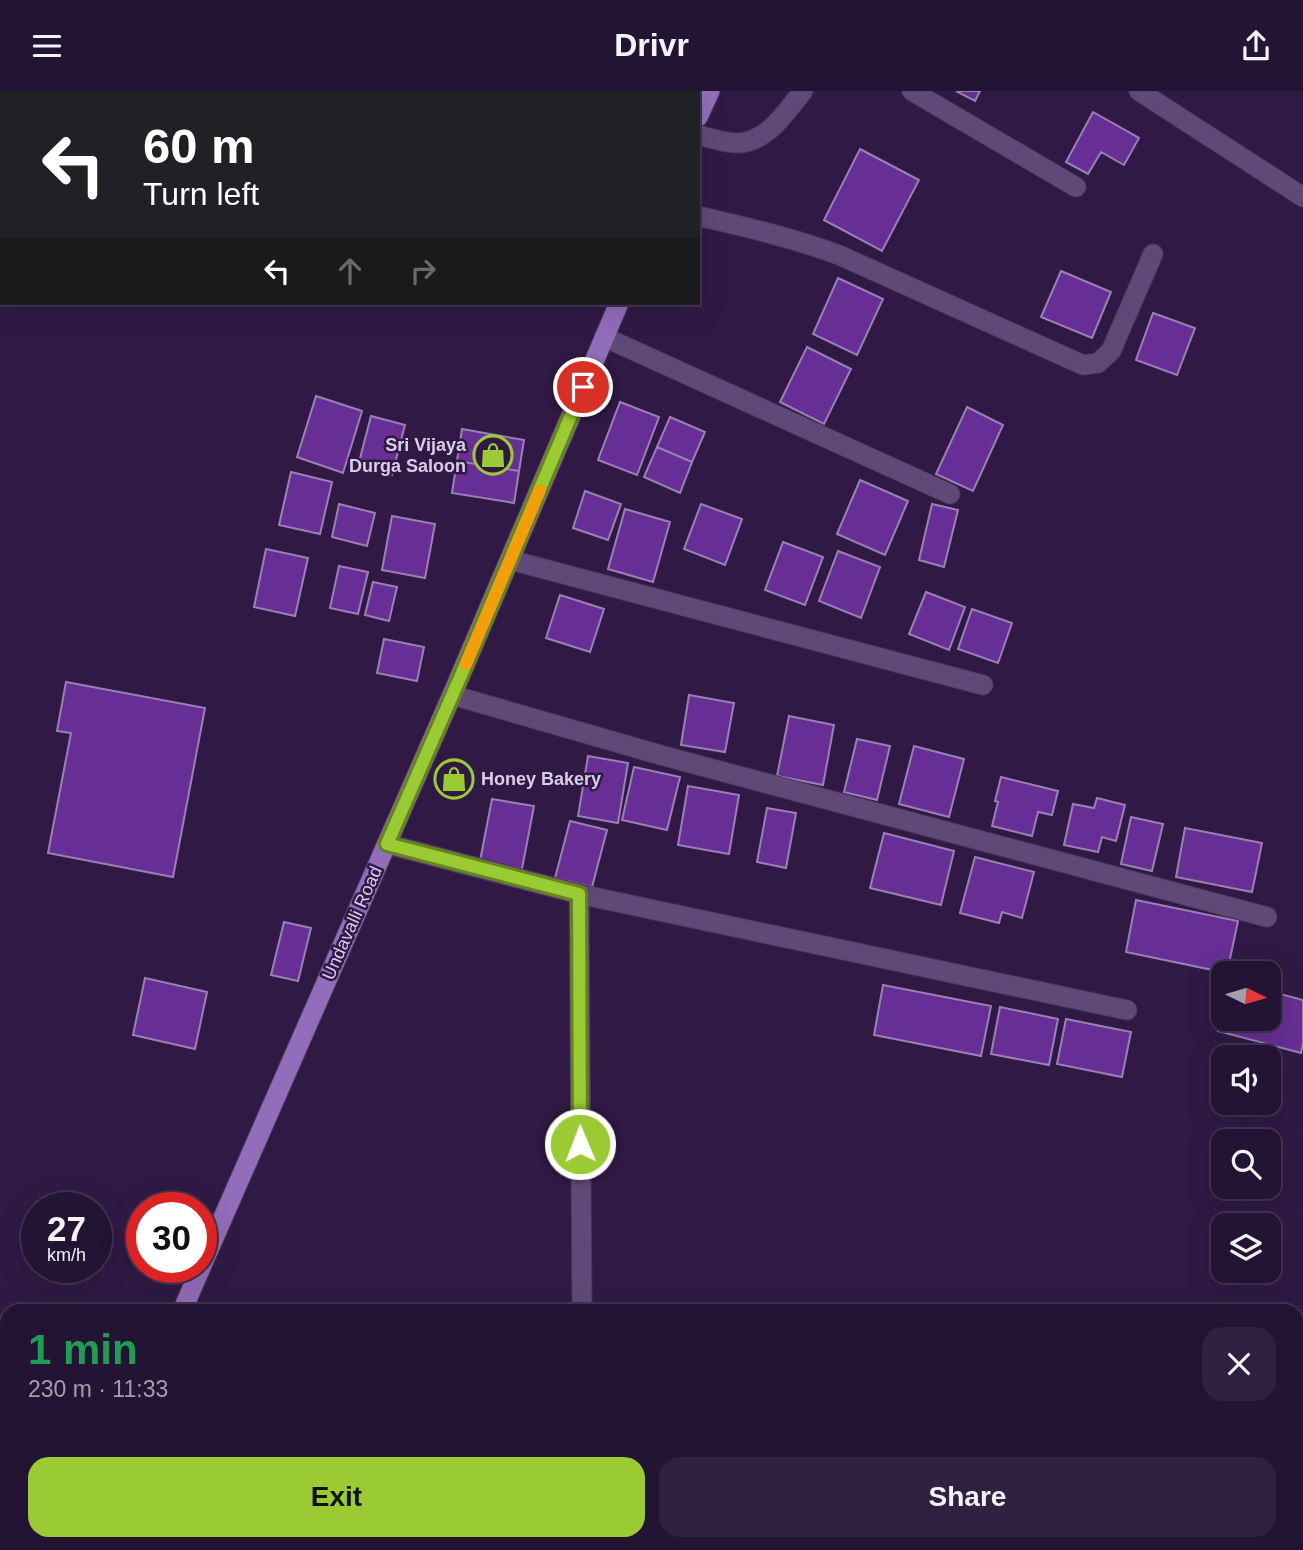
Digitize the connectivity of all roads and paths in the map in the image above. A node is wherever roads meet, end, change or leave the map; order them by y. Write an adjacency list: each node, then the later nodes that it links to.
1 (710, 91): 5 (main road)
2 (803, 91): 6 (street)
3 (912, 91): 7 (street)
4 (1139, 91): 8 (street)
5 (700, 113)
6 (700, 135)
7 (1076, 187)
8 (1303, 197)
9 (700, 216): 10 (street)
10 (1153, 254)
11 (618, 305): 12 (main road, Undavalli Road)
12 (604, 337): 13 (street); 14 (main road, Undavalli Road)
13 (950, 494)
14 (510, 560): 15 (street); 16 (main road, Undavalli Road)
15 (983, 685)
16 (452, 695): 17 (main road, Undavalli Road); 19 (street)
17 (387, 844): 18 (street); 21 (main road, Undavalli Road)
18 (579, 894): 20 (street); 22 (street)
19 (1267, 917)
20 (1127, 1010)
21 (185, 1304)
22 (582, 1304)

